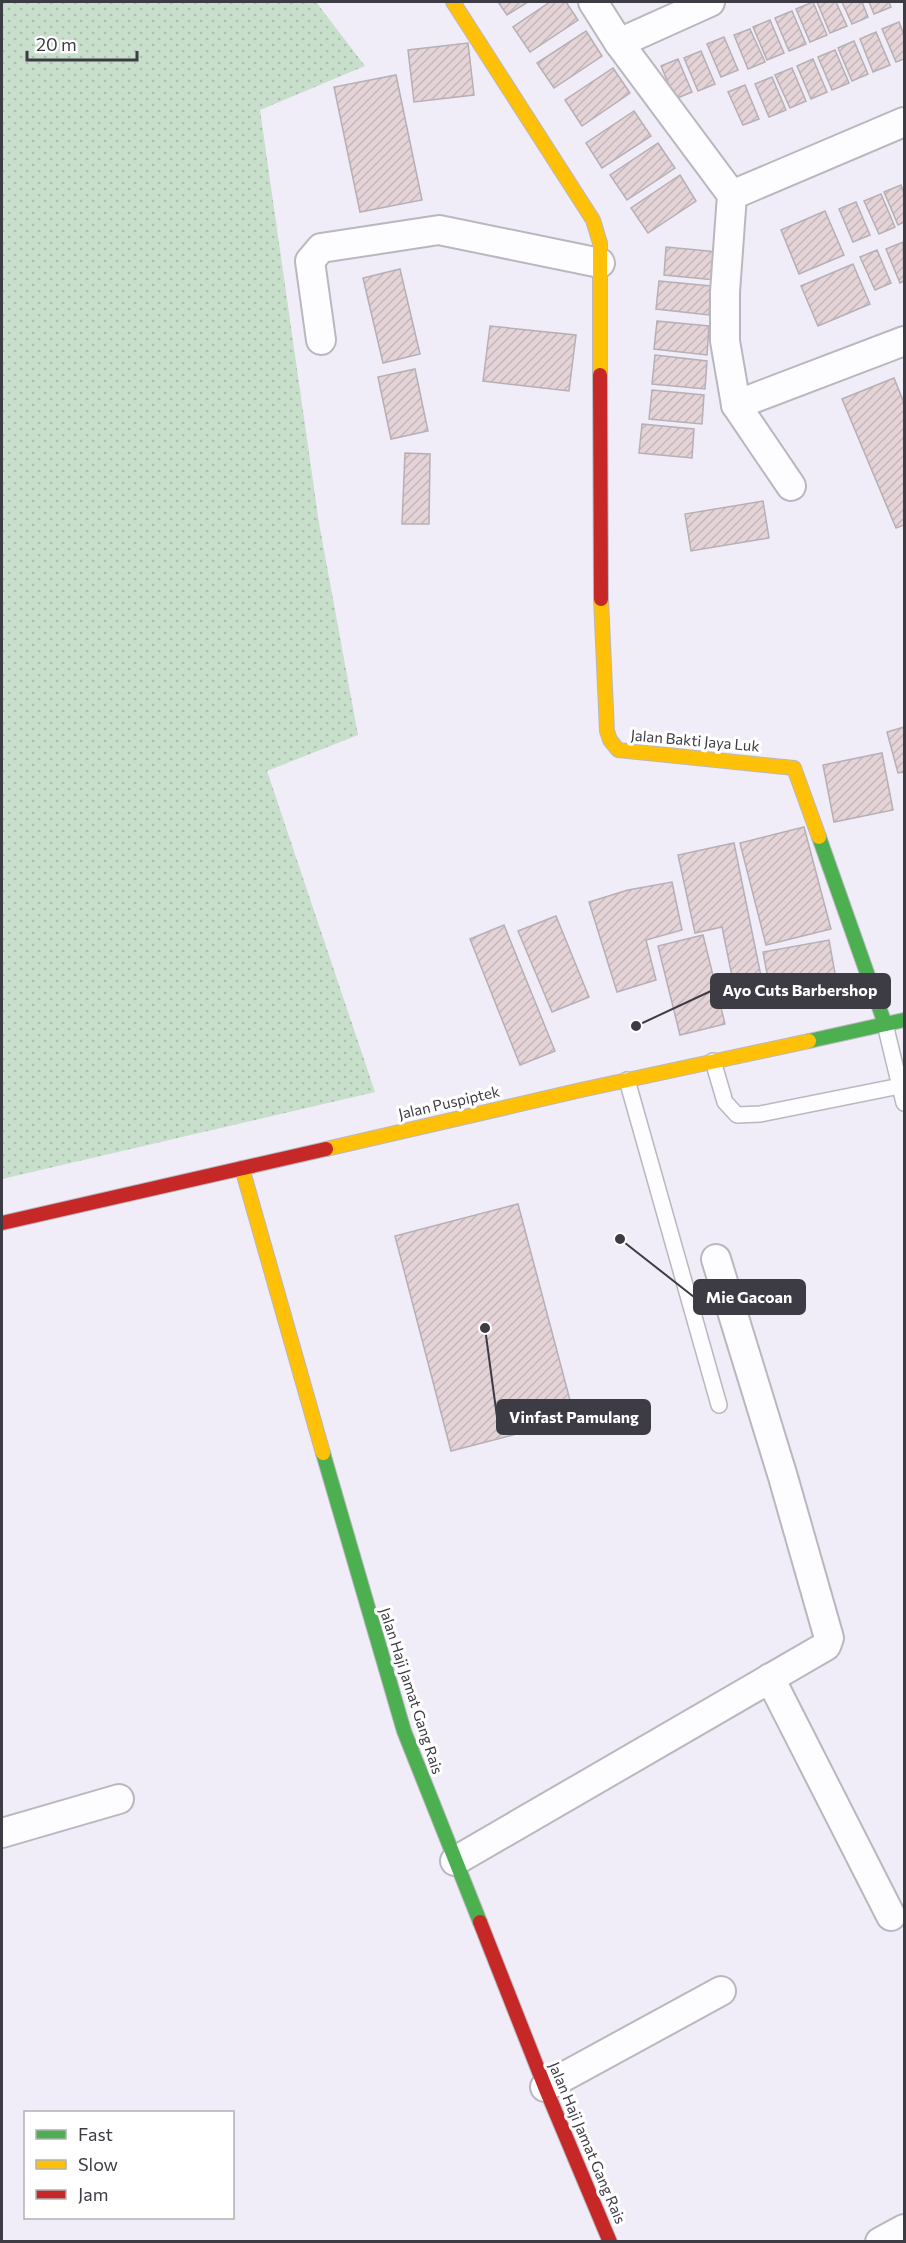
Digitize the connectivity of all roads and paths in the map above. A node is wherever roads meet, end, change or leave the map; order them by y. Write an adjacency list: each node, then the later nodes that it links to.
1 (453, 2): 7 (street)
2 (593, 2): 4 (street)
3 (708, 2): 4 (street)
4 (619, 43): 6 (street)
5 (904, 122): 6 (street)
6 (732, 195): 10 (street)
7 (600, 263): 8 (street); 13 (street, Jalan Bakti Jaya Luk)
8 (321, 340)
9 (904, 341): 10 (street)
10 (736, 405): 11 (street)
11 (791, 486)
12 (904, 1020): 13 (street, Jalan Puspiptek)
13 (885, 1024): 14 (street, Jalan Puspiptek); 16 (lane)
14 (713, 1061): 15 (street, Jalan Puspiptek); 16 (lane)
15 (627, 1080): 18 (street, Jalan Puspiptek); 21 (lane)
16 (900, 1086): 17 (lane)
17 (904, 1103)
18 (242, 1168): 19 (street, Jalan Puspiptek); 25 (street, Jalan Haji Jamat Gang Rais)
19 (2, 1223)
20 (716, 1259): 22 (street)
21 (719, 1405)
22 (770, 1678): 25 (street); 26 (street)
23 (118, 1799): 24 (street)
24 (2, 1833)
25 (455, 1861): 28 (street, Jalan Haji Jamat Gang Rais)
26 (891, 1916)
27 (721, 1991): 28 (street)
28 (545, 2087): 30 (street, Jalan Haji Jamat Gang Rais)
29 (904, 2229): 31 (street)
30 (610, 2241)
31 (880, 2241)

